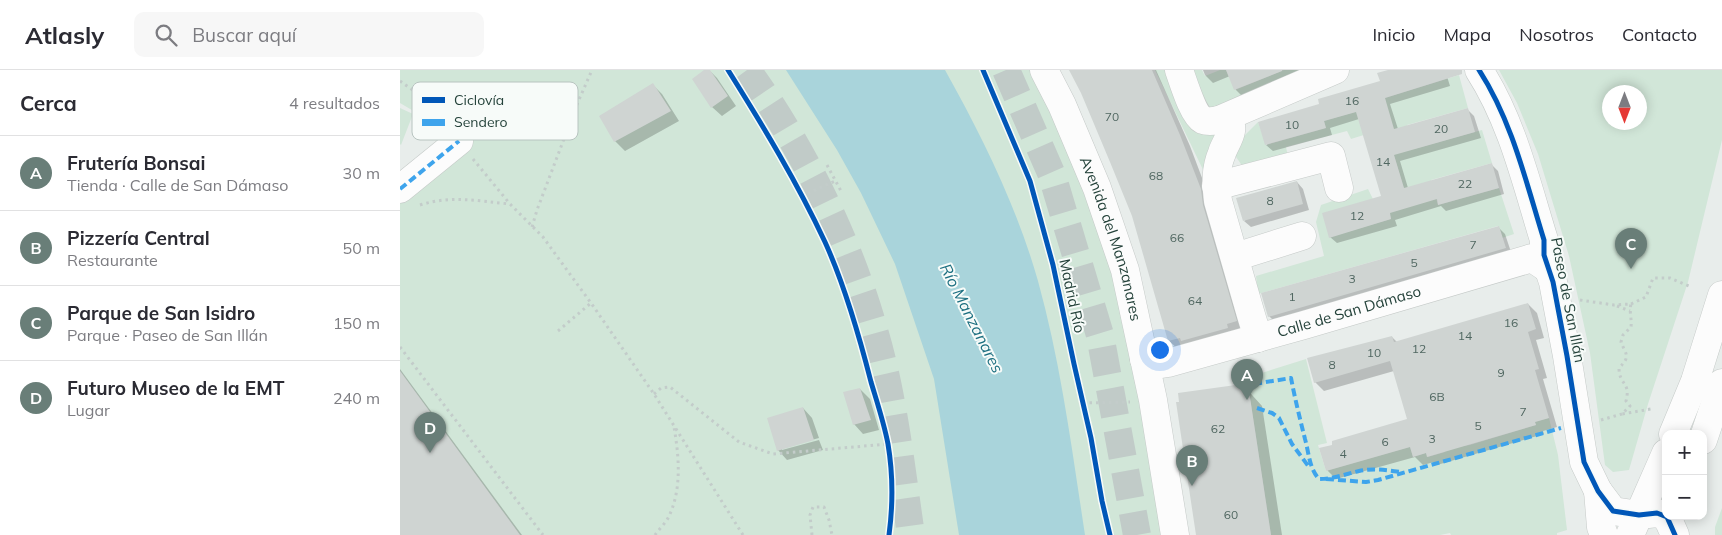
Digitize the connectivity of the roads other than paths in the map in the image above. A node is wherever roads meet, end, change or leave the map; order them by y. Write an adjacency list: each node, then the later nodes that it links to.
1 (1044, 70): 15 (street, Avenida del Manzanares)
2 (1179, 70): 5 (street)
3 (1336, 70): 5 (street)
4 (1479, 70): 11 (street, Paseo de San Illán)
5 (1219, 120): 7 (street)
6 (459, 141): 9 (street)
7 (1216, 186): 8 (street); 12 (street)
8 (1339, 188)
9 (407, 198)
10 (1302, 236): 12 (street)
11 (1542, 256): 14 (street, Calle de San Dámaso); 20 (street, Paseo de San Illán)
12 (1235, 257): 14 (street)
13 (1722, 295): 17 (street)
14 (1258, 338): 15 (street, Calle de San Dámaso)
15 (1144, 359): 23 (street, Avenida del Manzanares)
16 (1722, 383): 18 (street)
17 (1675, 430)
18 (1706, 430)
19 (1662, 462): 22 (street)
20 (1598, 492): 22 (street, Paseo de San Illán); 24 (street, Paseo de San Illán)
21 (1680, 520): 25 (street)
22 (1634, 525): 25 (street, Paseo de San Illán)
23 (1175, 535)
24 (1604, 535)
25 (1676, 535)

